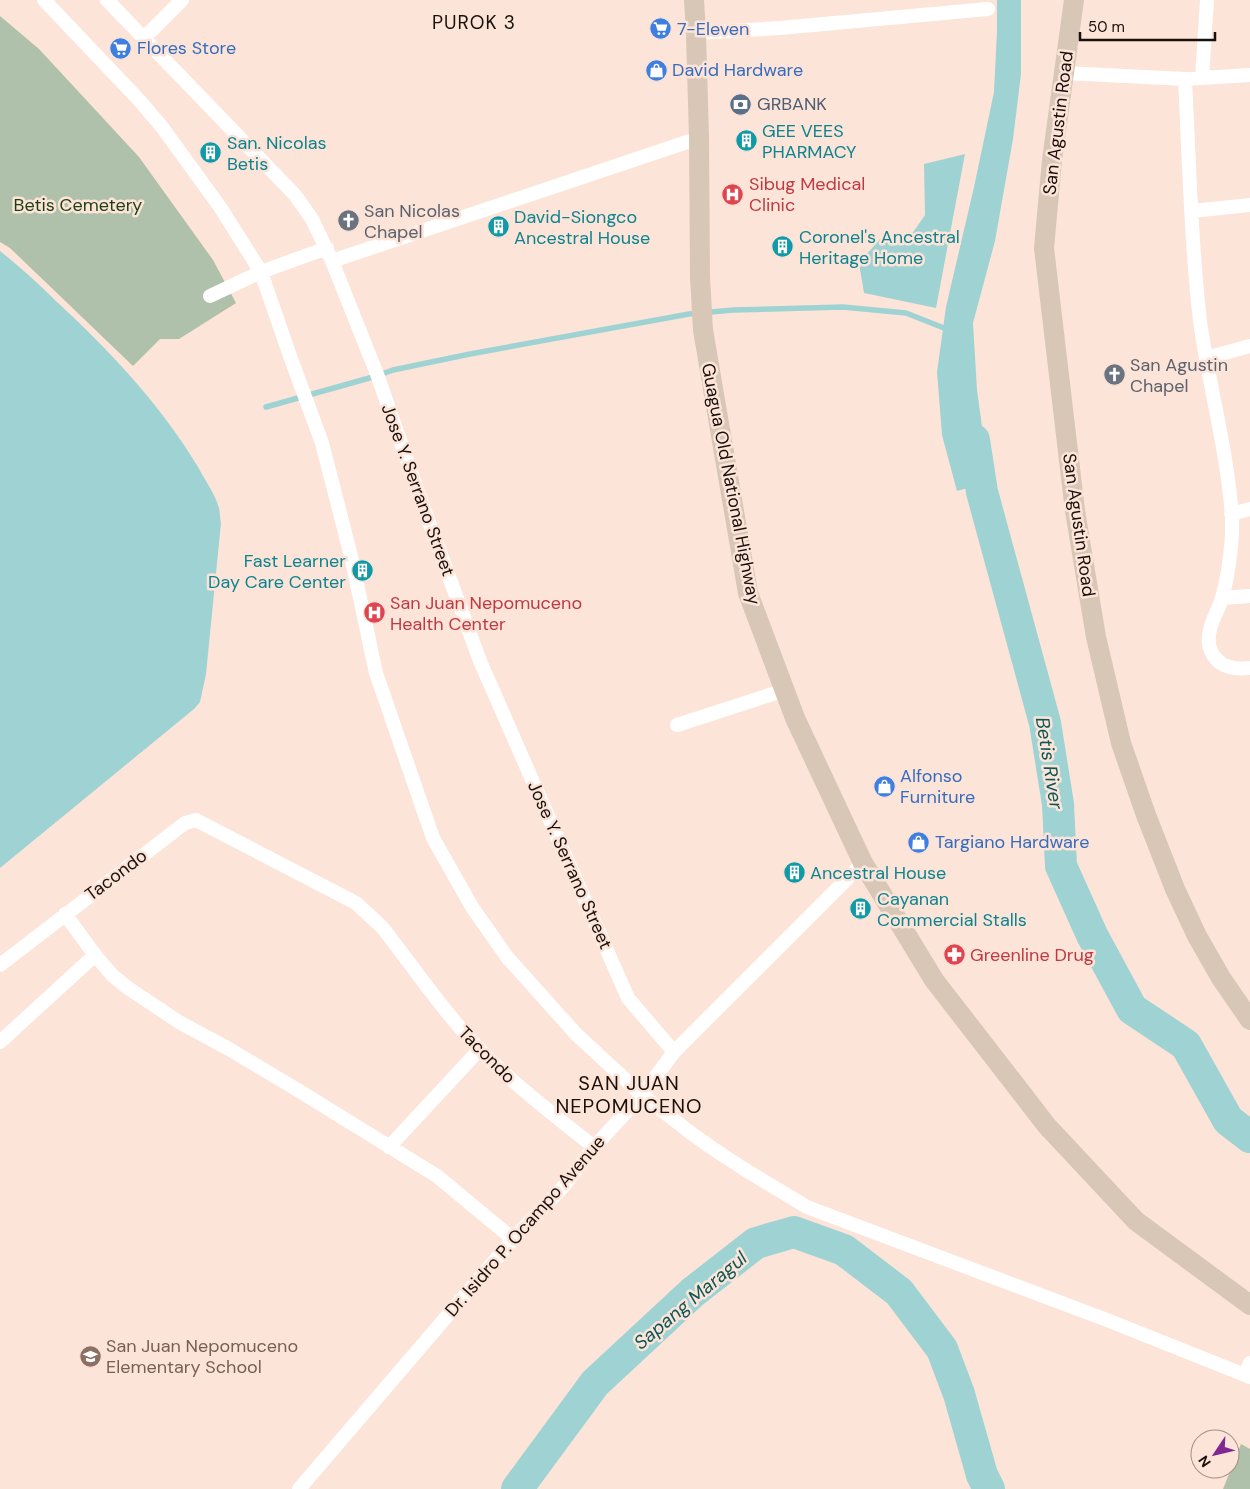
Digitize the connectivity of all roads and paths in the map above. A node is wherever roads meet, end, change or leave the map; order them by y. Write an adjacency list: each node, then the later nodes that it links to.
1 (44, 0): 18 (street)
2 (107, 0): 9 (street, Jose Y. Serrano Street)
3 (182, 0): 9 (street)
4 (694, 0): 8 (main road, Guagua Old National Highway)
5 (1074, 0): 10 (main road, San Agustin Road)
6 (1206, 0): 12 (street)
7 (988, 9): 8 (street)
8 (696, 33): 14 (main road, Guagua Old National Highway)
9 (144, 38): 17 (street, Jose Y. Serrano Street)
10 (1064, 73): 13 (street); 33 (main road, San Agustin Road)
11 (1250, 76): 12 (street)
12 (1202, 78): 13 (street)
13 (1185, 79): 16 (street)
14 (699, 138): 17 (street); 27 (main road, Guagua Old National Highway)
15 (1250, 206): 16 (street)
16 (1192, 211): 21 (street)
17 (329, 254): 18 (street); 36 (street, Jose Y. Serrano Street)
18 (261, 272): 19 (street); 37 (street)
19 (210, 296)
20 (1250, 346): 21 (street)
21 (1206, 358): 23 (street)
22 (1250, 509): 23 (street)
23 (1231, 514): 25 (street)
24 (1250, 596): 25 (street)
25 (1222, 598): 26 (street)
26 (1250, 668)
27 (785, 690): 28 (street); 29 (main road, Guagua Old National Highway)
28 (677, 725)
29 (863, 863): 36 (street, Dr. Isidro P. Ocampo Avenue); 41 (main road, Guagua Old National Highway)
30 (65, 914): 31 (street); 32 (street, Tacondo); 35 (street, Tacondo)
31 (95, 955): 34 (street); 38 (street)
32 (0, 964)
33 (1250, 1020)
34 (0, 1042)
35 (480, 1050): 38 (street); 39 (street, Tacondo)
36 (674, 1052): 37 (street, Dr. Isidro P. Ocampo Avenue)
37 (642, 1095): 39 (street, Dr. Isidro P. Ocampo Avenue); 42 (street)
38 (389, 1147): 40 (street)
39 (594, 1147): 40 (street, Dr. Isidro P. Ocampo Avenue)
40 (512, 1239): 43 (street, Dr. Isidro P. Ocampo Avenue)
41 (1250, 1305)
42 (1248, 1372)
43 (299, 1489)

